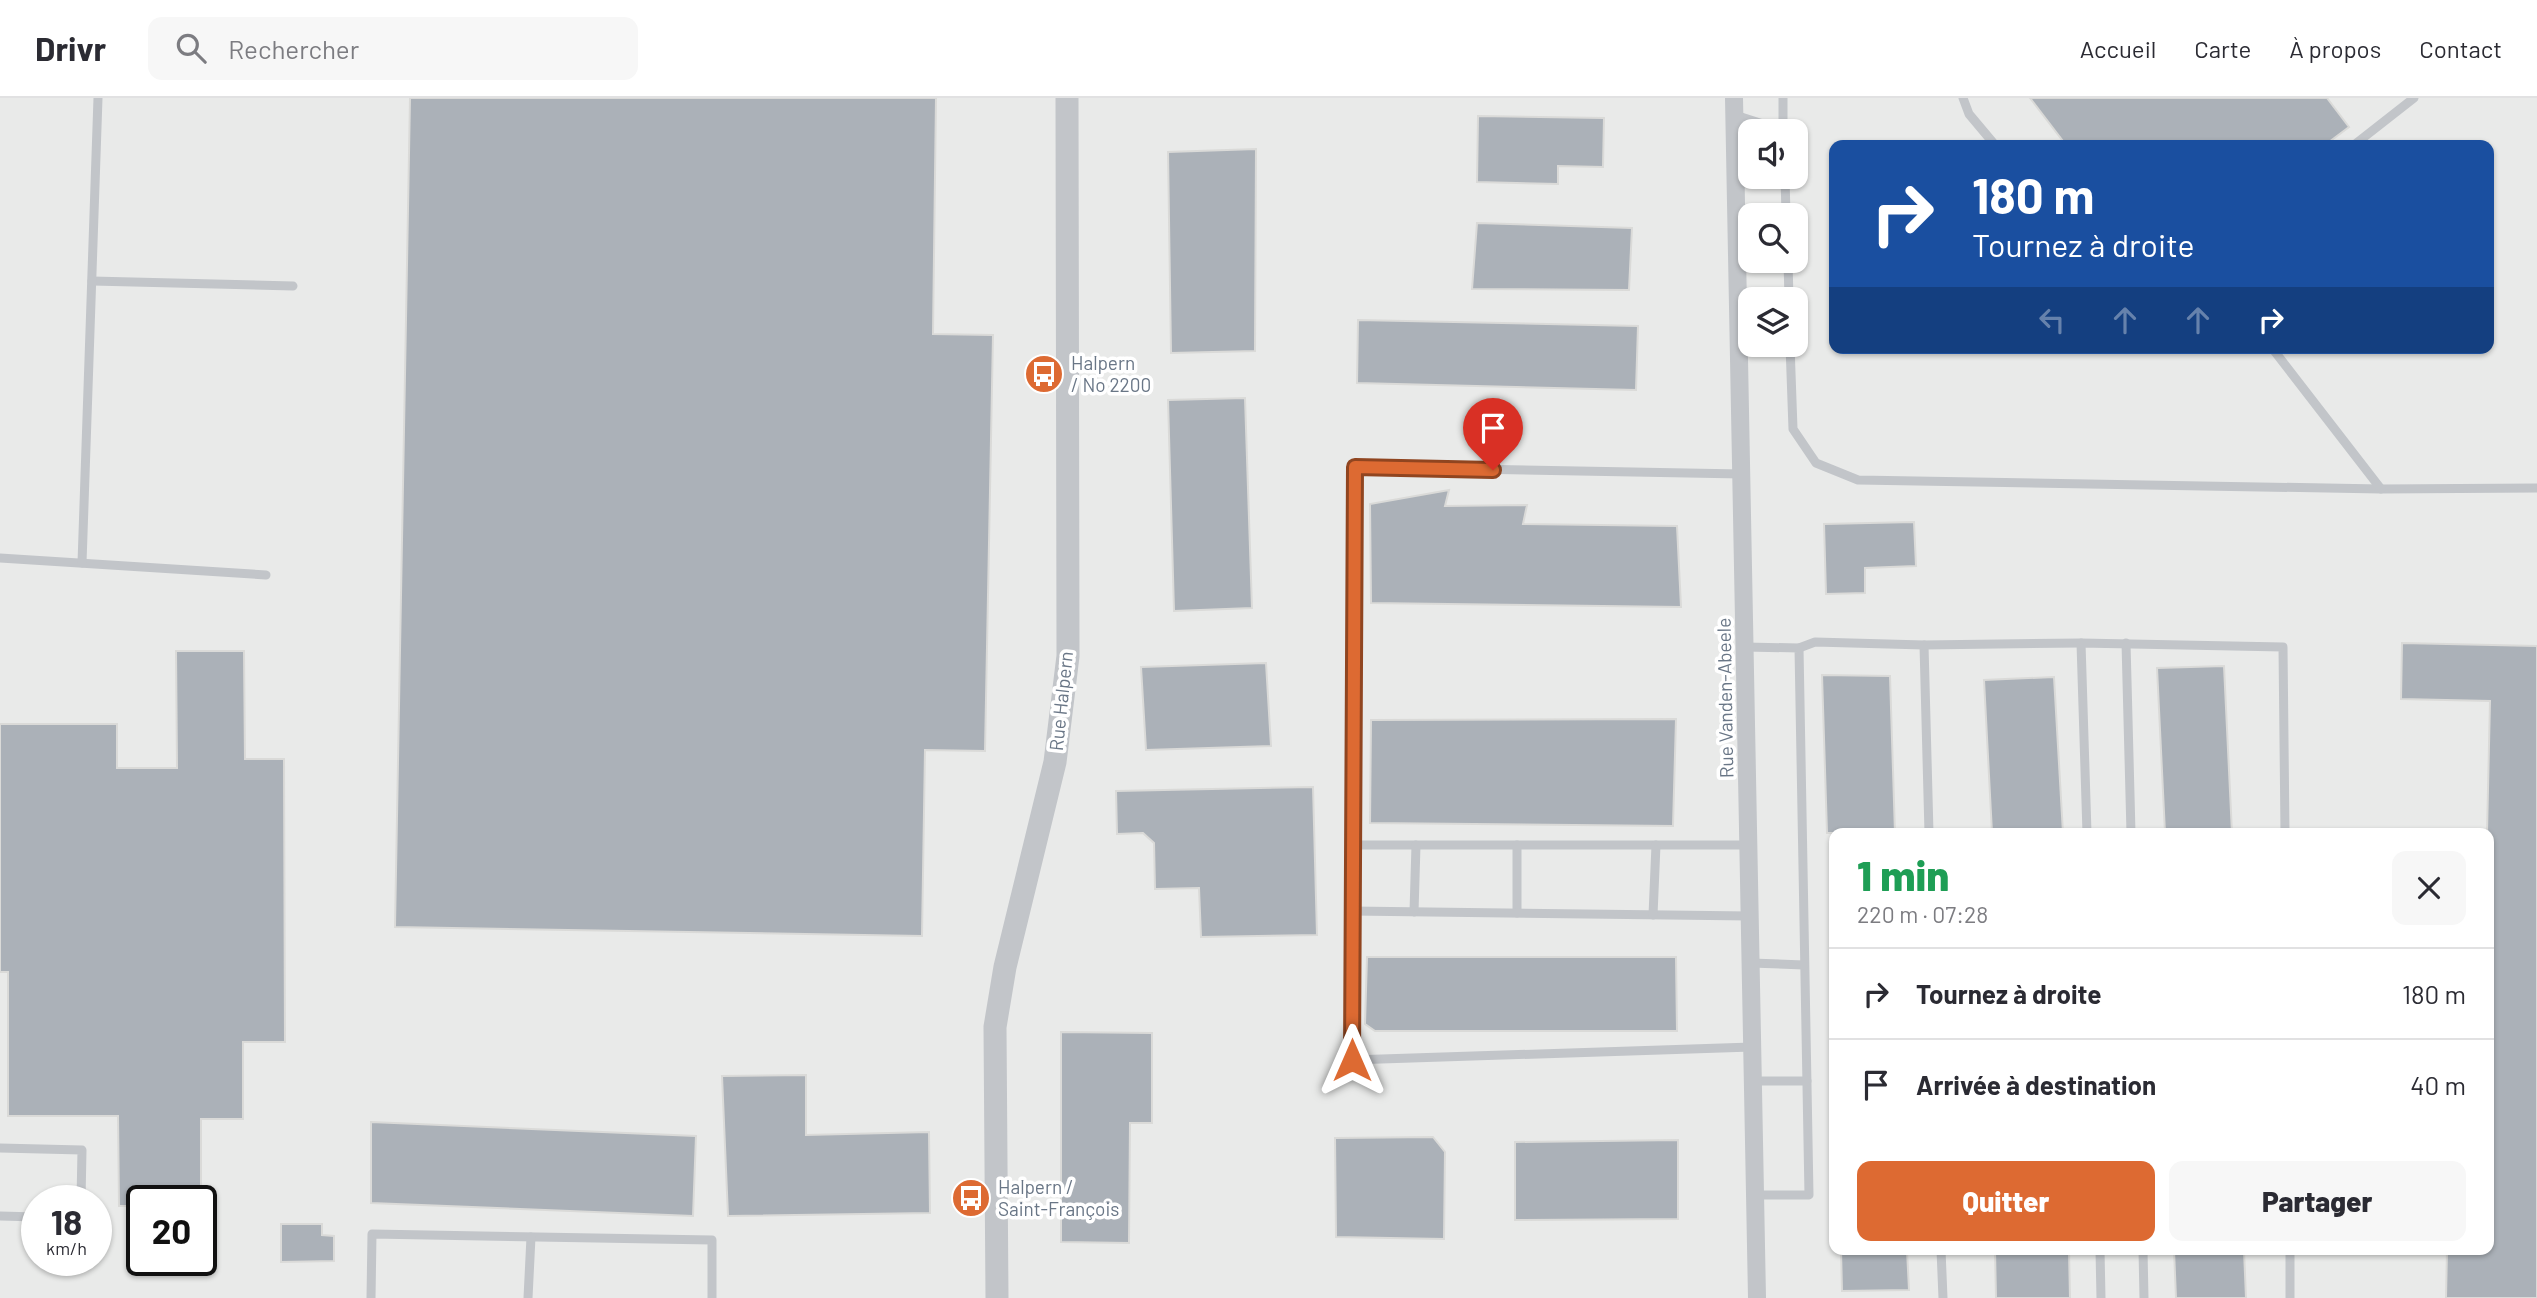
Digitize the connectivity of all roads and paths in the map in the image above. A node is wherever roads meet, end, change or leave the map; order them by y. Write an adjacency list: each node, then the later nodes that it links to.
1 (98, 98): 11 (lane)
2 (1067, 98): 58 (street, Rue Halpern)
3 (1783, 98): 8 (lane)
4 (1963, 98): 9 (lane)
5 (2414, 98): 10 (lane)
6 (1735, 107): 7 (lane); 15 (street, Rue Vanden-Abeele)
7 (1759, 119)
8 (1783, 119)
9 (1991, 140)
10 (2360, 140)
11 (92, 281): 12 (lane); 19 (lane)
12 (293, 286)
13 (2277, 354): 17 (lane)
14 (1790, 357): 17 (lane)
15 (1742, 474): 24 (street, Rue Vanden-Abeele); 30 (lane)
16 (2537, 488): 17 (lane)
17 (2381, 489)
18 (0, 558): 19 (lane)
19 (82, 563): 20 (lane)
20 (266, 575)
21 (2081, 643): 22 (lane); 23 (lane); 27 (lane)
22 (2126, 643): 28 (lane); 29 (lane)
23 (1924, 645): 25 (lane); 26 (lane)
24 (1745, 648): 25 (lane); 34 (street, Rue Vanden-Abeele)
25 (1798, 648): 41 (lane)
26 (1929, 828)
27 (2087, 828)
28 (2131, 828)
29 (2286, 828)
30 (1353, 845): 31 (lane); 35 (lane)
31 (1416, 845): 32 (lane); 36 (lane)
32 (1517, 845): 33 (lane); 37 (lane)
33 (1656, 845): 34 (lane); 38 (lane)
34 (1748, 845): 39 (street, Rue Vanden-Abeele)
35 (1352, 911): 36 (lane); 42 (lane)
36 (1414, 912): 37 (lane)
37 (1517, 913): 38 (lane)
38 (1653, 915): 39 (lane)
39 (1750, 916): 40 (street, Rue Vanden-Abeele)
40 (1751, 963): 41 (lane); 42 (street, Rue Vanden-Abeele)
41 (1804, 965): 44 (lane)
42 (1752, 1047): 43 (street, Rue Vanden-Abeele)
43 (1753, 1081): 44 (lane); 47 (street, Rue Vanden-Abeele)
44 (1807, 1081): 47 (lane)
45 (0, 1148): 46 (lane)
46 (81, 1185)
47 (1755, 1195): 59 (street, Rue Vanden-Abeele)
48 (0, 1216): 49 (lane)
49 (21, 1217)
50 (531, 1237): 55 (lane); 56 (lane); 57 (lane)
51 (1941, 1255): 60 (lane)
52 (2100, 1255): 61 (lane)
53 (2143, 1255): 62 (lane)
54 (2290, 1255): 63 (lane)
55 (371, 1298)
56 (528, 1298)
57 (712, 1298)
58 (997, 1298)
59 (1757, 1298)
60 (1943, 1298)
61 (2101, 1298)
62 (2144, 1298)
63 (2290, 1298)

